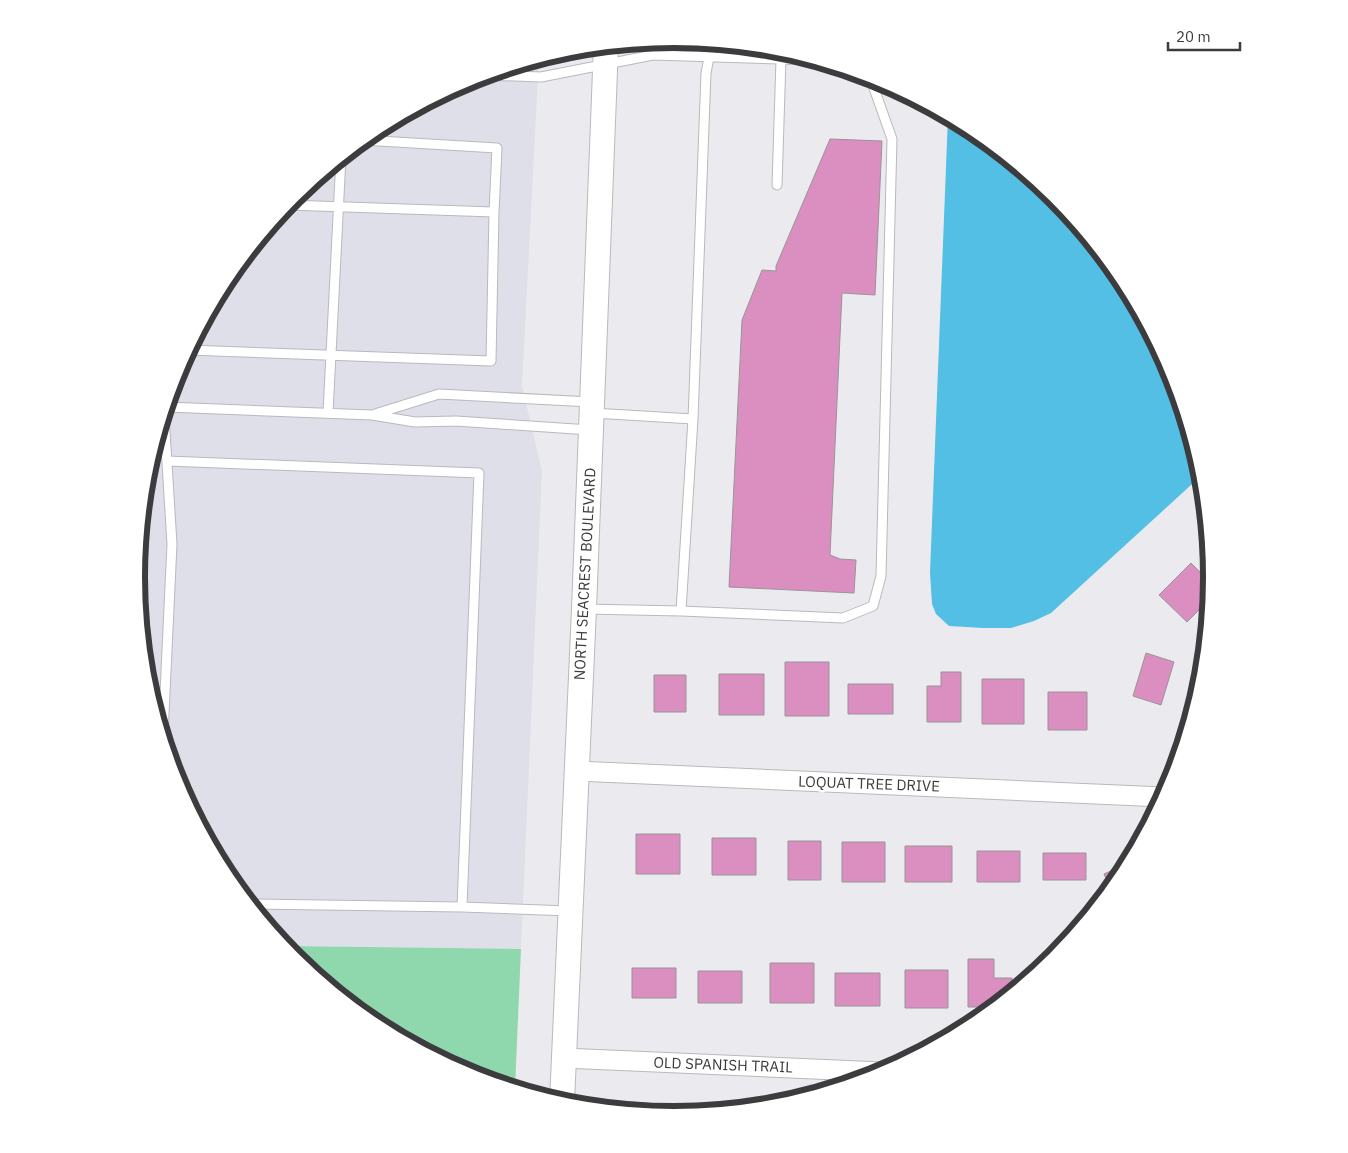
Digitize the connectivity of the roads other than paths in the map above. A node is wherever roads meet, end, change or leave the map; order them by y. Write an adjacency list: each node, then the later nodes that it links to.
1 (711, 49): 3 (lane)
2 (606, 55): 3 (lane); 5 (lane); 18 (street, NORTH SEACREST BOULEVARD)
3 (709, 57): 4 (lane); 19 (lane)
4 (781, 59): 9 (lane)
5 (505, 76)
6 (874, 87): 23 (lane)
7 (375, 141): 12 (lane)
8 (341, 166): 11 (lane)
9 (777, 184)
10 (297, 205): 11 (lane)
11 (339, 207): 12 (lane); 14 (lane)
12 (494, 212): 14 (lane)
13 (196, 350): 14 (lane)
14 (330, 355): 16 (lane)
15 (173, 407): 16 (lane)
16 (328, 413): 17 (lane)
17 (372, 415): 18 (lane); 18 (lane)
18 (592, 415): 19 (lane); 22 (street, NORTH SEACREST BOULEVARD)
19 (692, 419): 23 (lane)
20 (165, 433): 21 (lane)
21 (167, 461): 24 (lane); 28 (lane)
22 (584, 609): 23 (lane); 25 (street, NORTH SEACREST BOULEVARD)
23 (681, 611)
24 (164, 716)
25 (576, 771): 26 (street, LOQUAT TREE DRIVE); 29 (street, NORTH SEACREST BOULEVARD)
26 (1154, 797)
27 (258, 904): 28 (lane)
28 (462, 907): 29 (lane)
29 (570, 910): 30 (street, NORTH SEACREST BOULEVARD)
30 (563, 1058): 31 (street, OLD SPANISH TRAIL); 32 (street, NORTH SEACREST BOULEVARD)
31 (851, 1074)
32 (562, 1093)

